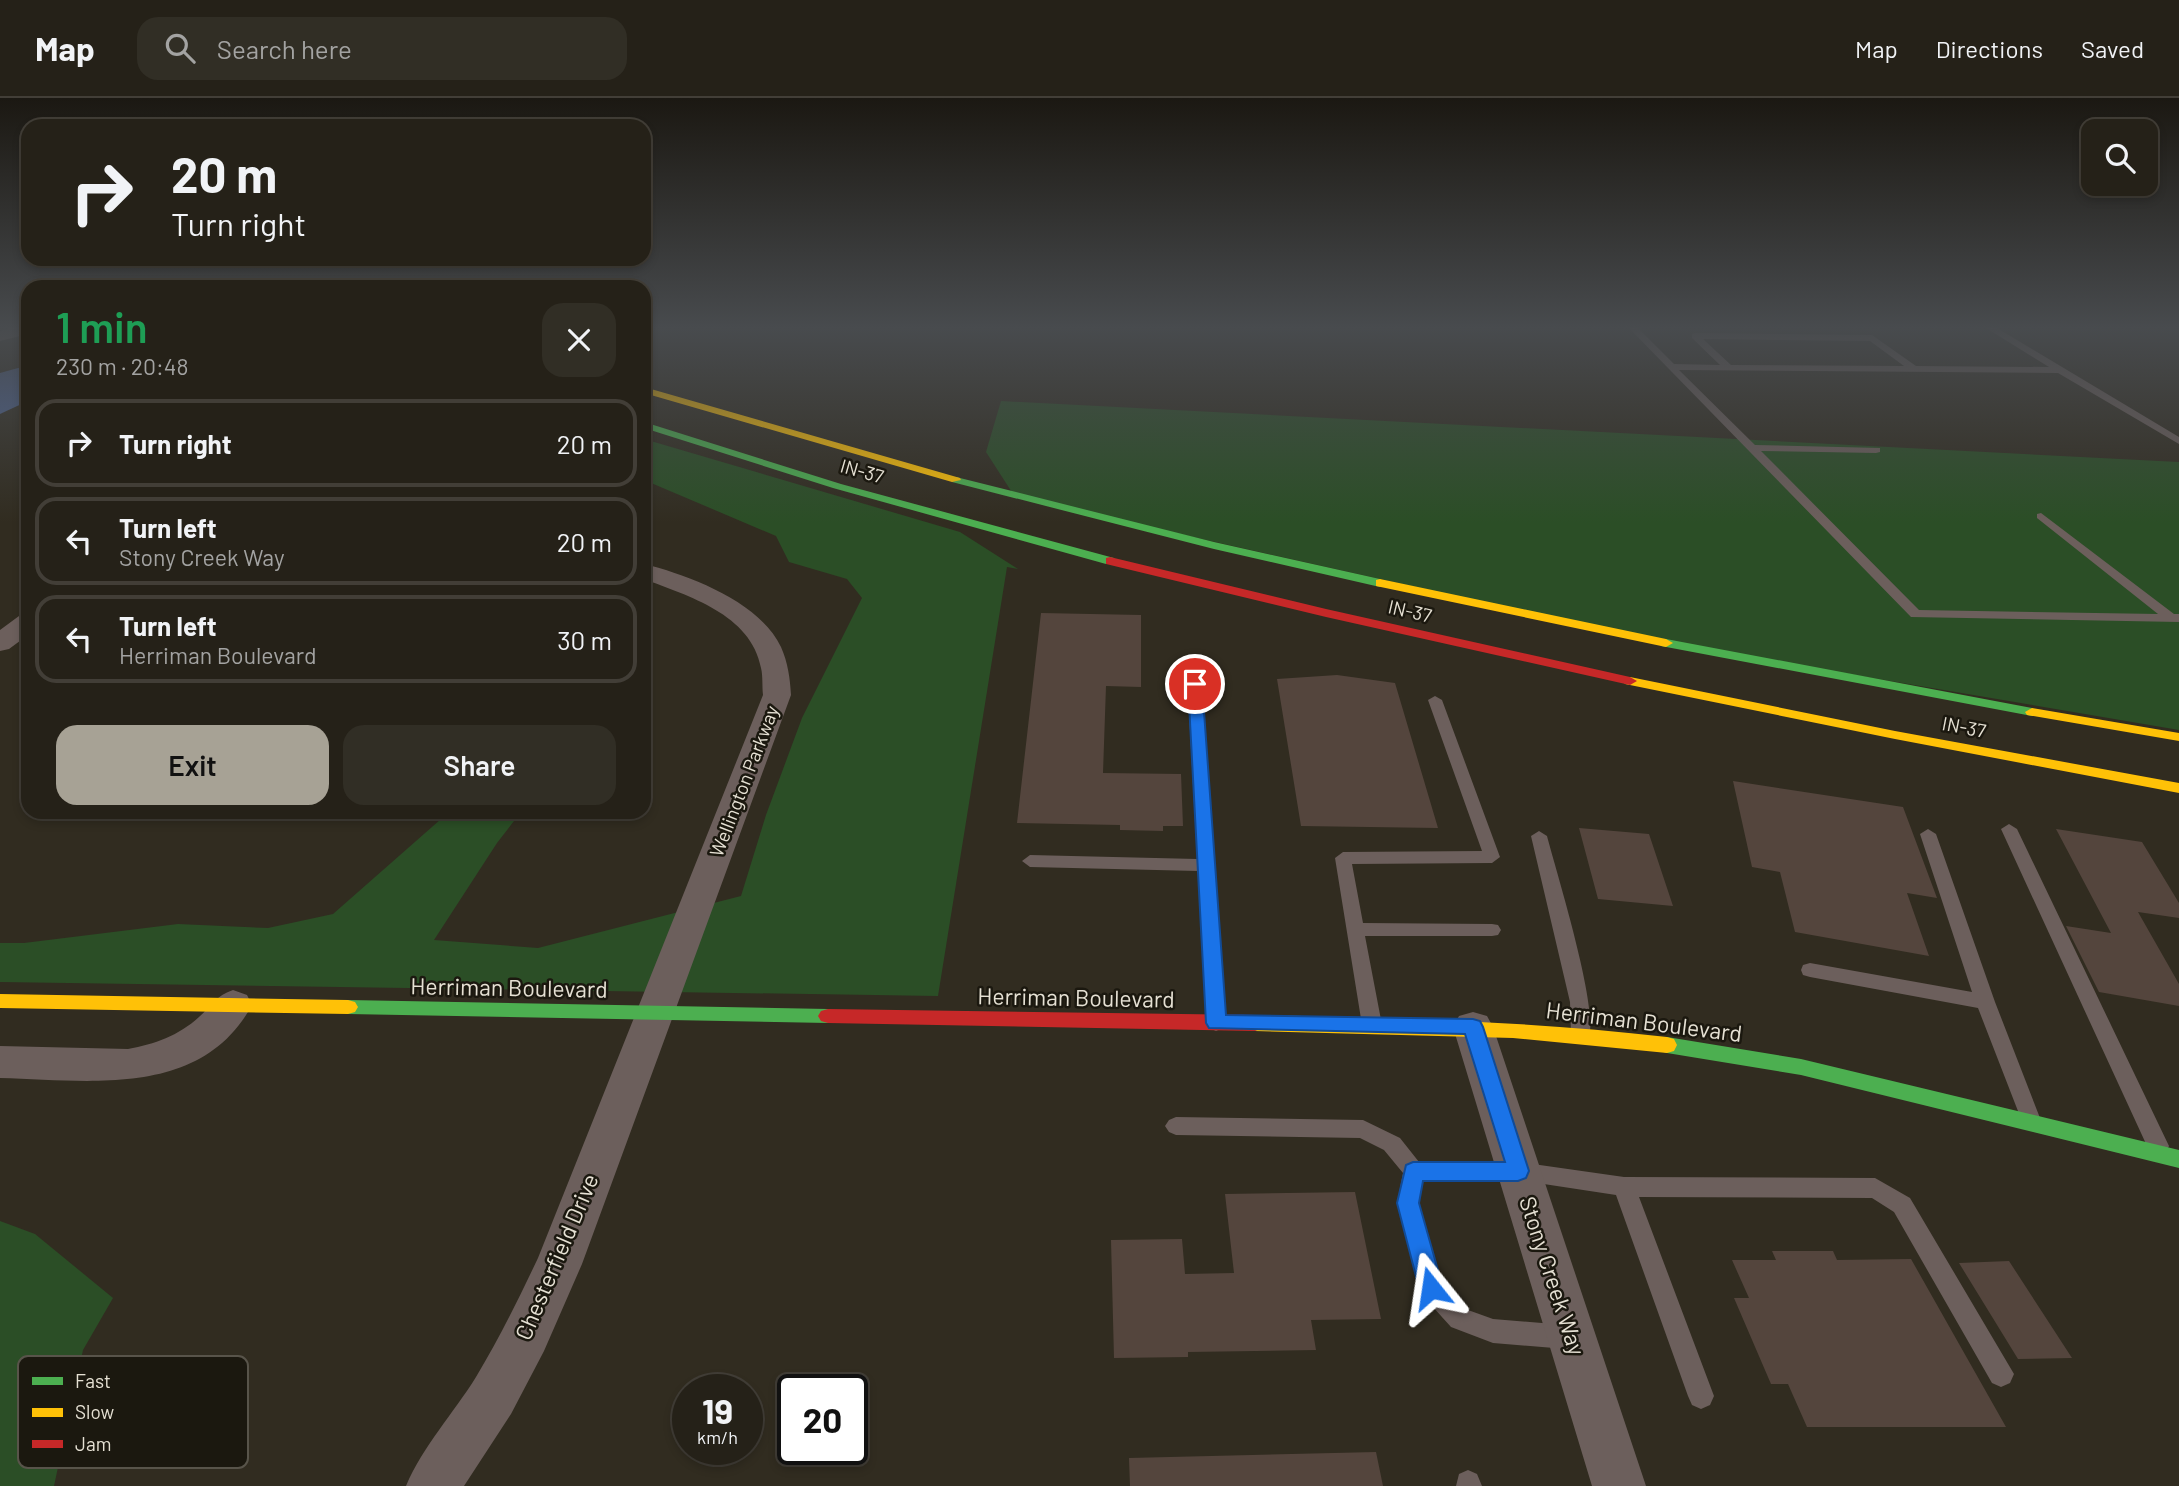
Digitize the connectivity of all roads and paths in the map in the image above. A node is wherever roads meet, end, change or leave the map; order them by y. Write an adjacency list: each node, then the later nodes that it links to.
1 (653, 393): 15 (main road, IN-37)
2 (1696, 393): 6 (lane)
3 (2099, 393): 5 (lane)
4 (651, 427): 16 (main road, IN-37)
5 (2179, 440)
6 (1752, 448): 7 (lane); 10 (lane)
7 (1876, 450)
8 (2041, 516): 10 (lane)
9 (651, 574): 28 (street, Wellington Parkway)
10 (2175, 618)
11 (21, 627): 12 (street)
12 (0, 642)
13 (1193, 659): 21 (lane)
14 (1435, 700): 22 (lane)
15 (2179, 737)
16 (2179, 788)
17 (2009, 829): 36 (lane)
18 (1928, 834): 26 (lane)
19 (1539, 835): 32 (lane)
20 (1030, 862): 21 (lane)
21 (1206, 865): 29 (lane)
22 (1355, 929): 23 (lane); 30 (lane)
23 (1492, 930)
24 (1810, 970): 26 (lane)
25 (0, 1001): 27 (main road, Herriman Boulevard)
26 (1985, 1002): 34 (lane)
27 (233, 1005): 28 (main road, Herriman Boulevard); 33 (street)
28 (654, 1014): 29 (main road, Herriman Boulevard); 43 (street, Chesterfield Drive)
29 (1216, 1023): 30 (main road, Herriman Boulevard)
30 (1372, 1025): 31 (main road, Herriman Boulevard)
31 (1473, 1027): 32 (main road, Herriman Boulevard); 38 (street, Stony Creek Way)
32 (1581, 1034): 34 (main road, Herriman Boulevard)
33 (0, 1062)
34 (2032, 1123): 36 (main road, Herriman Boulevard)
35 (1176, 1126): 37 (lane)
36 (2170, 1157)
37 (1413, 1171): 38 (lane); 40 (lane)
38 (1518, 1171): 39 (lane); 40 (street, Stony Creek Way)
39 (1624, 1187): 41 (lane); 42 (lane)
40 (1572, 1337): 44 (street, Stony Creek Way)
41 (2001, 1374)
42 (1701, 1395)
43 (433, 1486)
44 (1619, 1486)

